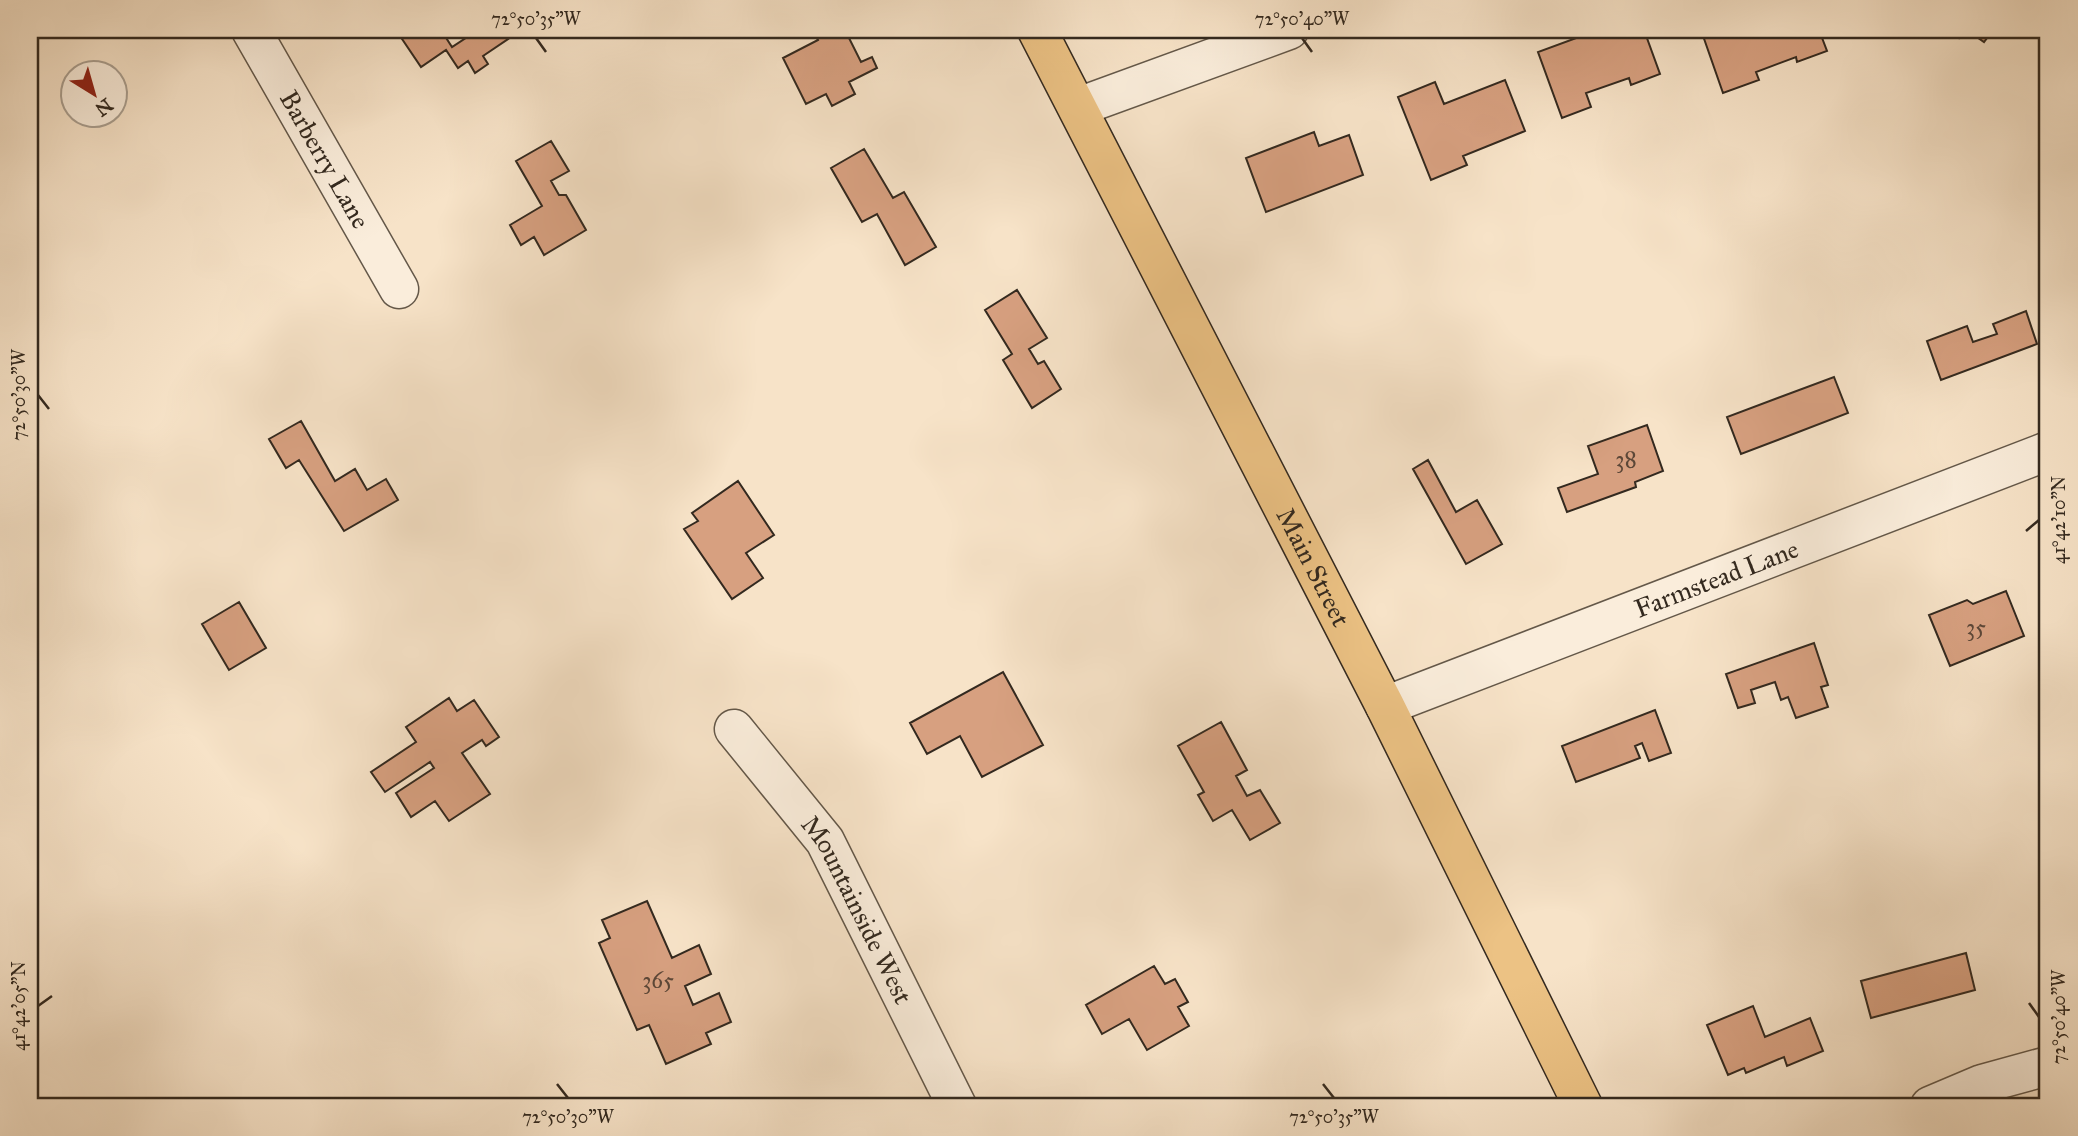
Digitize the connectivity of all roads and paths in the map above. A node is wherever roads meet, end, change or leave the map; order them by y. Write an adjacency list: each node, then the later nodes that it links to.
1 (251, 30): 5 (street, Barberry Lane)
2 (1037, 30): 4 (highway, Main Street)
3 (1289, 30): 4 (street)
4 (1078, 107): 7 (highway, Main Street)
5 (399, 289)
6 (2048, 451): 7 (street, Farmstead Lane)
7 (1385, 706): 11 (highway, Main Street)
8 (734, 729): 10 (street, Mountainside West)
9 (2048, 1066): 12 (street)
10 (957, 1106)
11 (1583, 1106)
12 (1930, 1106)

